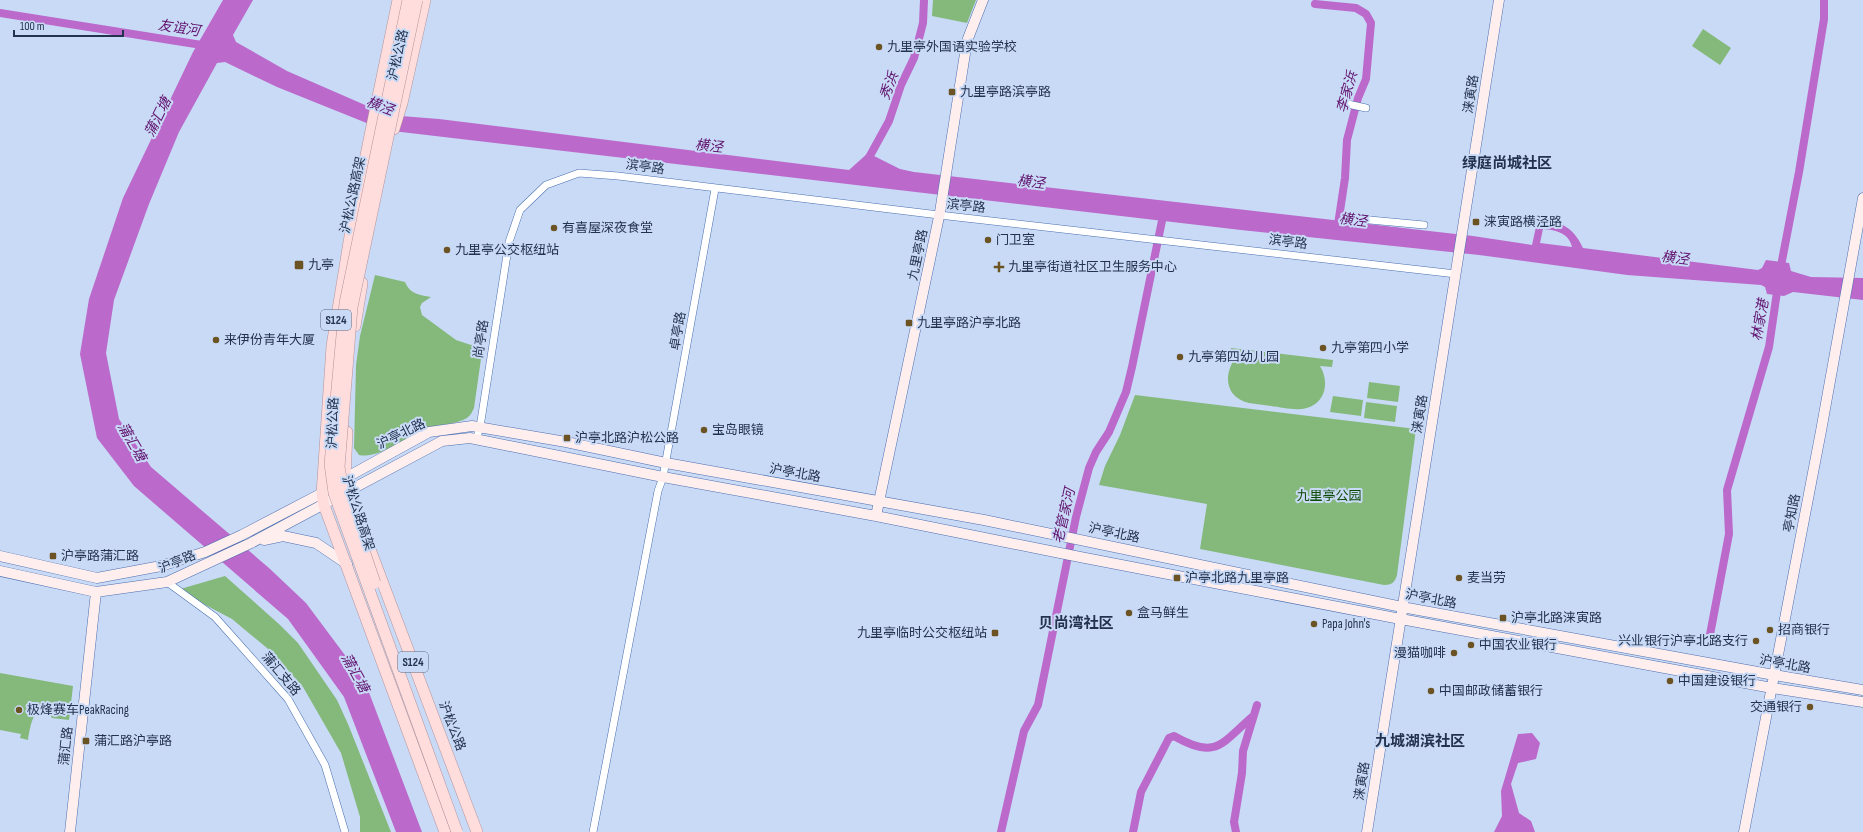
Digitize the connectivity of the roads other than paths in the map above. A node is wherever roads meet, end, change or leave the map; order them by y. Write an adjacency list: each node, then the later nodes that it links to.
1 (398, 0): 22 (main road, 沪松公路 / S124)
2 (408, 0): 40 (main road, 沪松公路高架, bridge)
3 (418, 0): 41 (main road, 沪松公路高架, bridge)
4 (425, 0): 19 (main road, 沪松公路 / S124)
5 (983, 0): 11 (street, 九里亭路)
6 (1499, 0): 15 (street, 涞寅路)
7 (1343, 103): 8 (street)
8 (1366, 108)
9 (715, 189): 11 (street, 滨亭路); 14 (street, 滨亭路); 18 (street, 卓亭路)
10 (1863, 198): 33 (street, 亭知路)
11 (939, 215): 15 (street, 滨亭路); 23 (street, 九里亭路)
12 (1348, 218): 13 (street)
13 (1424, 225)
14 (509, 242): 16 (street, 尚亭路)
15 (1456, 274): 31 (street, 涞寅路)
16 (480, 427): 17 (street, 尚亭路); 18 (street, 沪亭北路); 19 (street, 沪亭北路)
17 (476, 440): 20 (street, 沪亭北路); 21 (street, 沪亭北路)
18 (666, 463): 20 (street, 卓亭路); 23 (street, 沪亭北路)
19 (345, 477): 21 (main road, 沪松公路 / S124); 22 (street, 沪亭路)
20 (663, 477): 24 (street, 沪亭北路); 43 (street, 卓亭路)
21 (349, 492): 22 (street, 沪亭路); 42 (main road, 沪松公路 / S124)
22 (323, 500): 25 (street, 沪亭路); 26 (street, 沪亭路); 27 (main road, 沪松公路 / S124)
23 (879, 500): 24 (street, 九里亭路); 31 (street, 沪亭北路)
24 (876, 516): 32 (street, 沪亭北路)
25 (251, 544): 27 (street); 29 (street, 沪亭路)
26 (0, 556)
27 (347, 564): 39 (main road, 沪松公路 / S124)
28 (0, 571): 30 (street, 沪亭路)
29 (167, 582): 30 (street, 沪亭路); 38 (street, 蒲汇支路)
30 (96, 592): 37 (street, 蒲汇路)
31 (1402, 606): 32 (street, 涞寅路); 33 (street, 沪亭北路)
32 (1400, 619): 34 (street, 沪亭北路); 44 (street, 涞寅路)
33 (1774, 675): 34 (street, 亭知路); 35 (street, 沪亭北路)
34 (1772, 688): 36 (street, 沪亭北路); 45 (street, 亭知路)
35 (1863, 690)
36 (1863, 702)
37 (70, 832)
38 (345, 832)
39 (445, 832)
40 (457, 832)
41 (465, 832)
42 (477, 832)
43 (593, 832)
44 (1367, 832)
45 (1744, 832)

